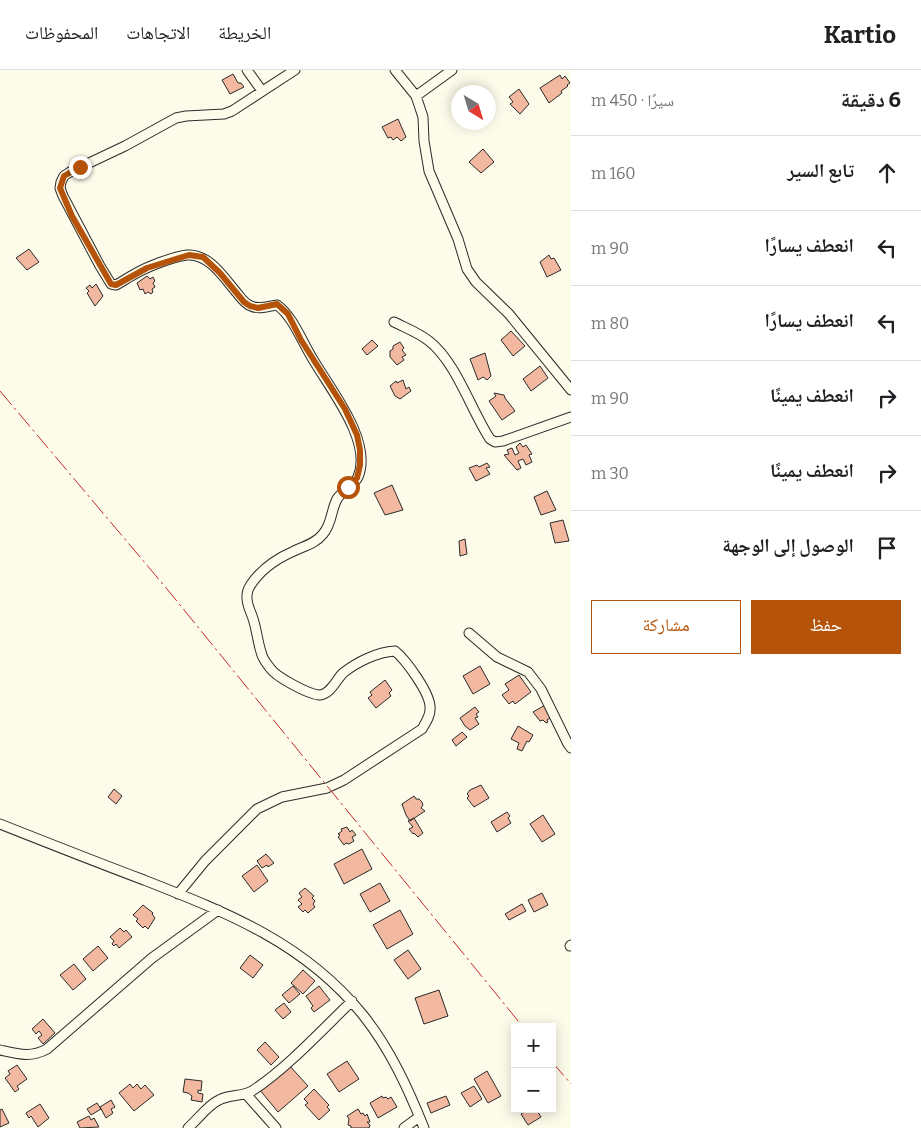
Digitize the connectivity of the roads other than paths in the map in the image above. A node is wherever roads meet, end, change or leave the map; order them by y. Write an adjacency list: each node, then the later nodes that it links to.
1 (247, 70): 5 (street)
2 (295, 70): 5 (street)
3 (395, 70): 6 (street)
4 (452, 70): 6 (street)
5 (262, 92): 13 (street)
6 (416, 96): 8 (street)
7 (394, 322): 9 (street)
8 (571, 390)
9 (571, 417)
10 (470, 633): 11 (street)
11 (571, 748)
12 (0, 824): 13 (street)
13 (178, 894): 14 (street)
14 (218, 910): 15 (street); 16 (street)
15 (352, 1001): 17 (street); 18 (street)
16 (0, 1050)
17 (246, 1094): 19 (street); 20 (street)
18 (419, 1117): 21 (street); 22 (street)
19 (188, 1128)
20 (276, 1128)
21 (404, 1128)
22 (424, 1128)

